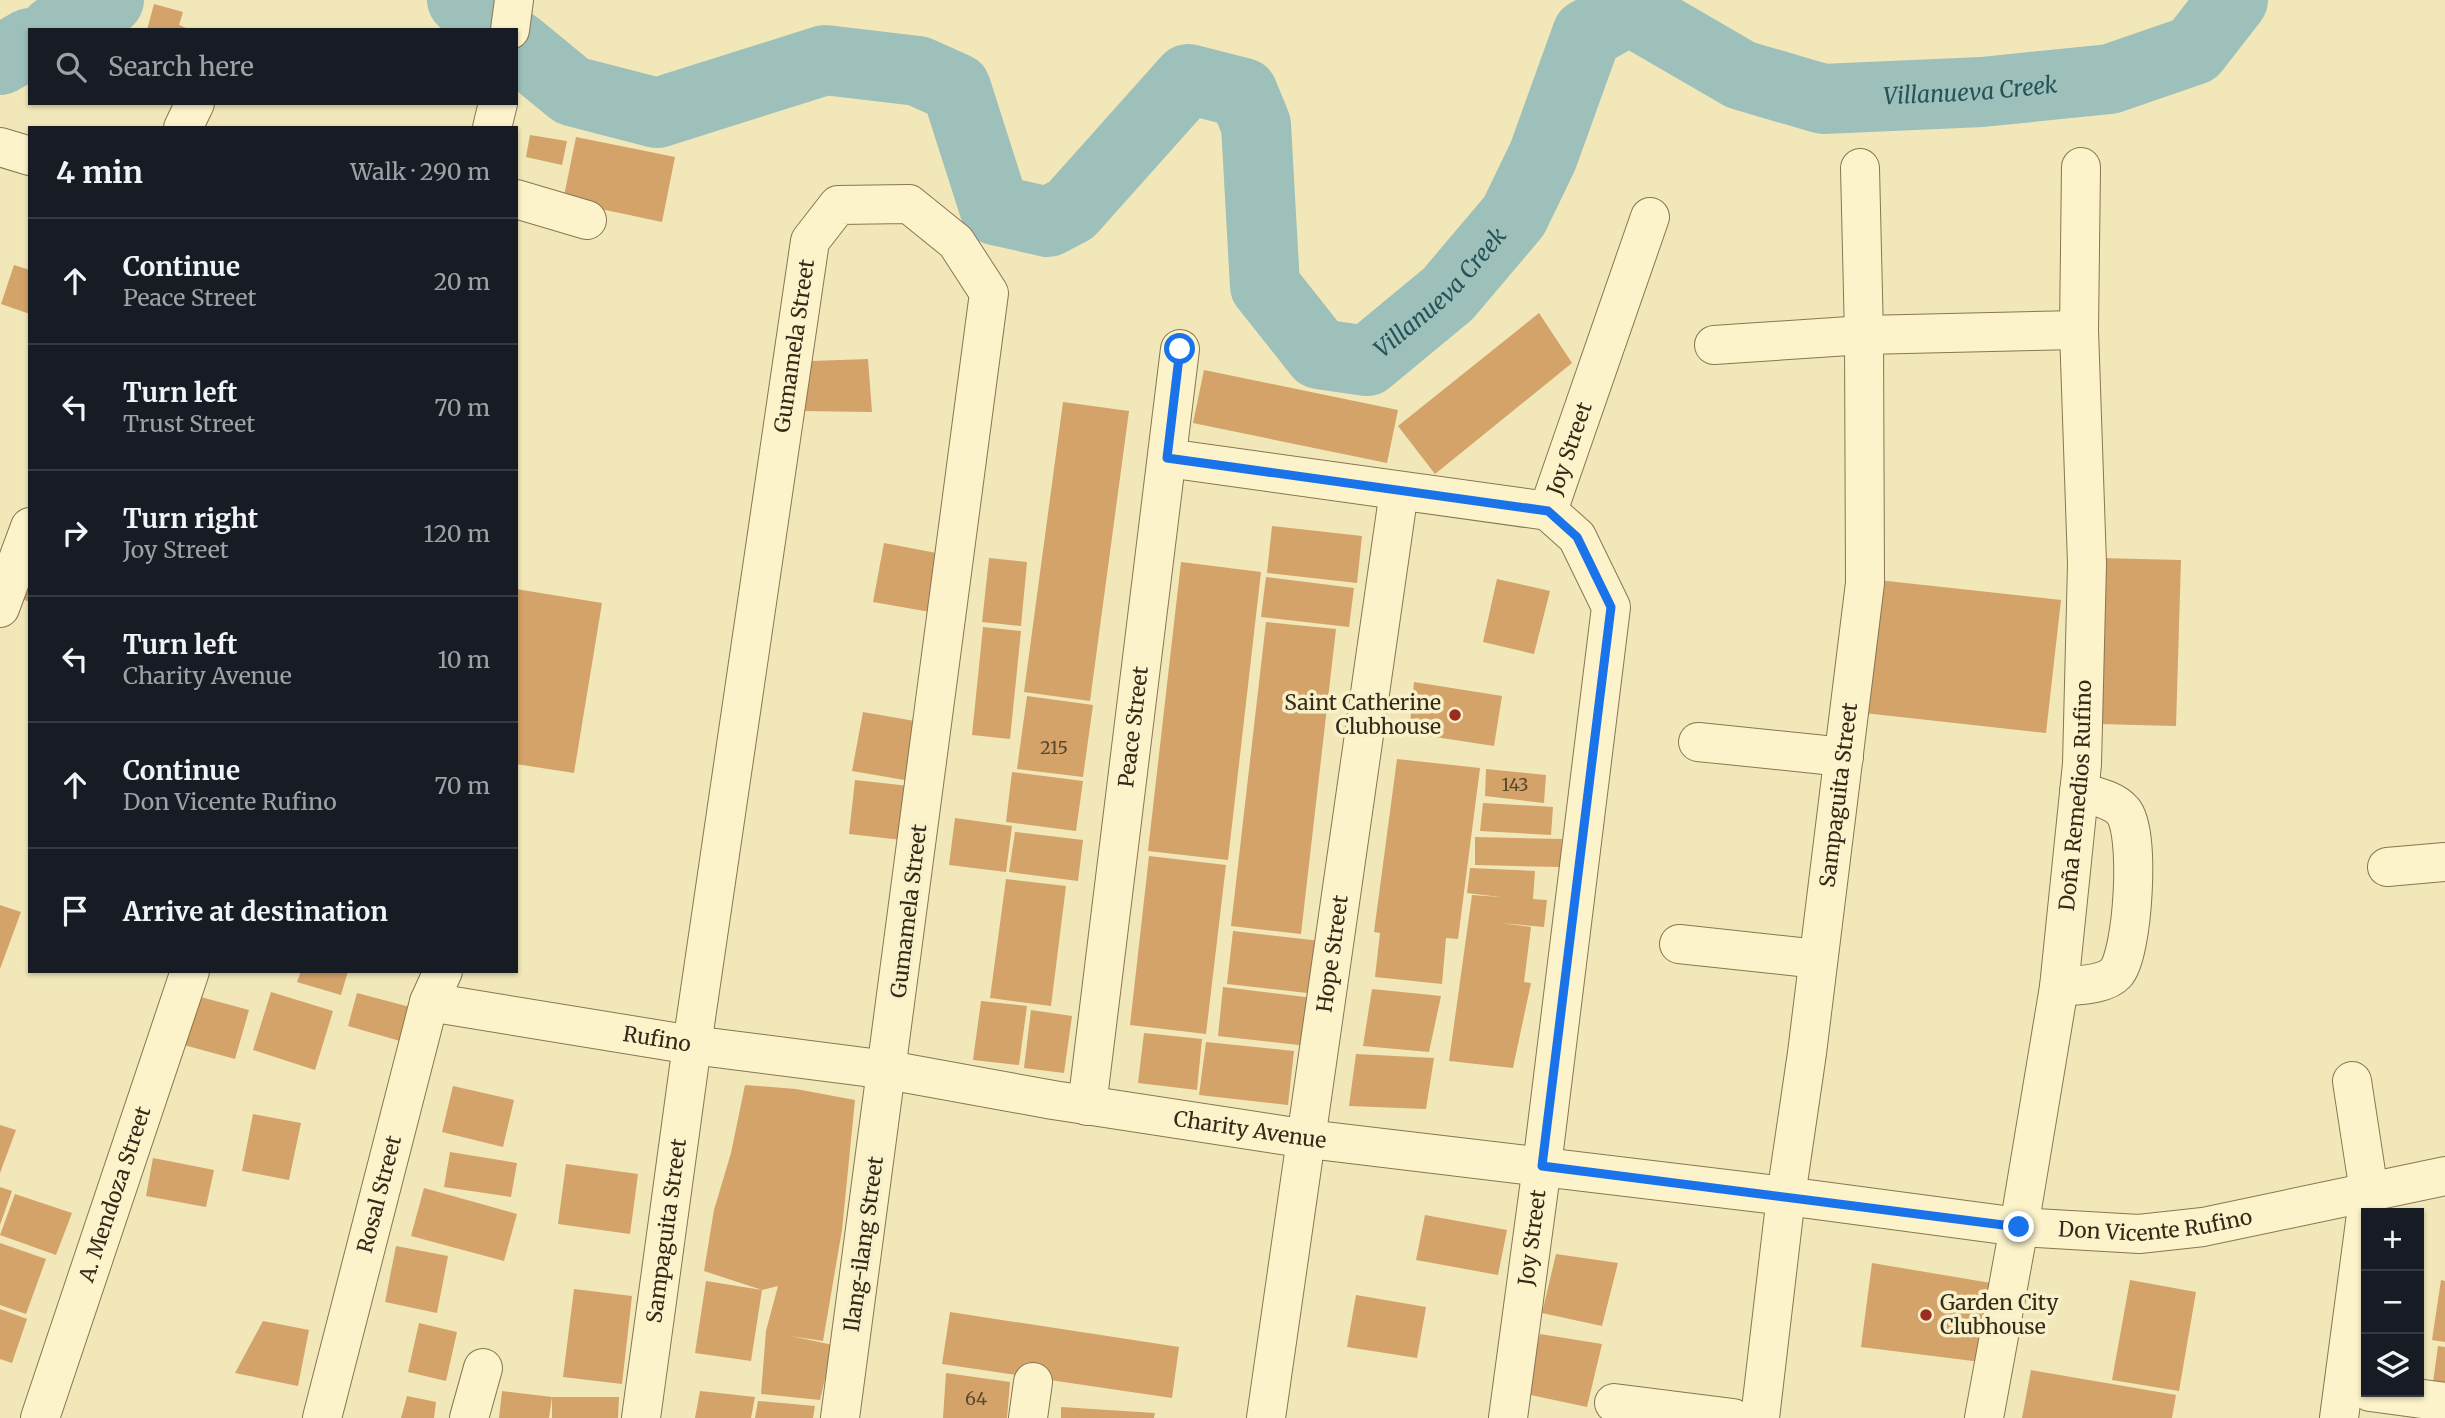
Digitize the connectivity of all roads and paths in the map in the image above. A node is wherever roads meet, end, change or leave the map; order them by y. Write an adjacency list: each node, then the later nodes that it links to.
1 (513, 0): 2 (street)
2 (510, 28)
3 (194, 105): 5 (street)
4 (498, 105): 6 (street)
5 (184, 126)
6 (492, 126)
7 (0, 147): 8 (street)
8 (28, 155)
9 (2081, 167): 14 (street, Doña Remedios Rufino)
10 (1860, 168): 15 (street, Sampaguita Street)
11 (518, 200): 13 (street)
12 (1650, 217): 20 (street, Joy Street)
13 (587, 220)
14 (2079, 330): 15 (street); 25 (street, Doña Remedios Rufino)
15 (1864, 335): 16 (street); 24 (street, Sampaguita Street)
16 (1714, 345)
17 (1180, 349): 18 (street, Peace Street)
18 (1167, 458): 19 (street); 36 (street, Peace Street)
19 (1399, 491): 20 (street); 37 (street, Hope Street)
20 (1548, 511): 38 (street, Joy Street)
21 (28, 532): 22 (street)
22 (0, 608)
23 (1698, 742): 24 (street)
24 (1844, 757): 29 (street, Sampaguita Street)
25 (2079, 792): 32 (street, Doña Remedios Rufino); 32 (street)
26 (2445, 862): 27 (street)
27 (2387, 867)
28 (1679, 944): 29 (street)
29 (1818, 959): 42 (street, Sampaguita Street)
30 (189, 973): 48 (street, A. Mendoza Street)
31 (436, 987): 33 (street, Rufino); 49 (street, Rosal Street)
32 (2059, 987): 43 (street, Doña Remedios Rufino)
33 (692, 1045): 34 (street, Rufino); 34 (street, Gumamela Street); 51 (street, Sampaguita Street)
34 (888, 1070): 36 (street, Charity Avenue); 52 (street, Ilang-ilang Street)
35 (2352, 1081): 41 (street)
36 (1087, 1106): 37 (street, Charity Avenue)
37 (1308, 1139): 38 (street, Charity Avenue); 53 (street, Hope Street)
38 (1542, 1166): 39 (street, Charity Avenue); 54 (street, Joy Street)
39 (1613, 1175): 42 (street, Don Vicente Rufino)
40 (2445, 1176): 41 (street, Don Vicente Rufino)
41 (2369, 1192): 43 (street, Don Vicente Rufino); 45 (street)
42 (1786, 1196): 43 (street, Don Vicente Rufino); 56 (street, Sampaguita Street)
43 (2019, 1227): 57 (street, Doña Remedios Rufino)
44 (483, 1368): 50 (street)
45 (2354, 1397): 46 (street)
46 (2445, 1402)
47 (1614, 1403): 55 (street)
48 (40, 1418)
49 (321, 1418)
50 (468, 1418)
51 (641, 1418)
52 (841, 1418)
53 (1266, 1418)
54 (1508, 1418)
55 (1732, 1418)
56 (1760, 1418)
57 (1984, 1418)

